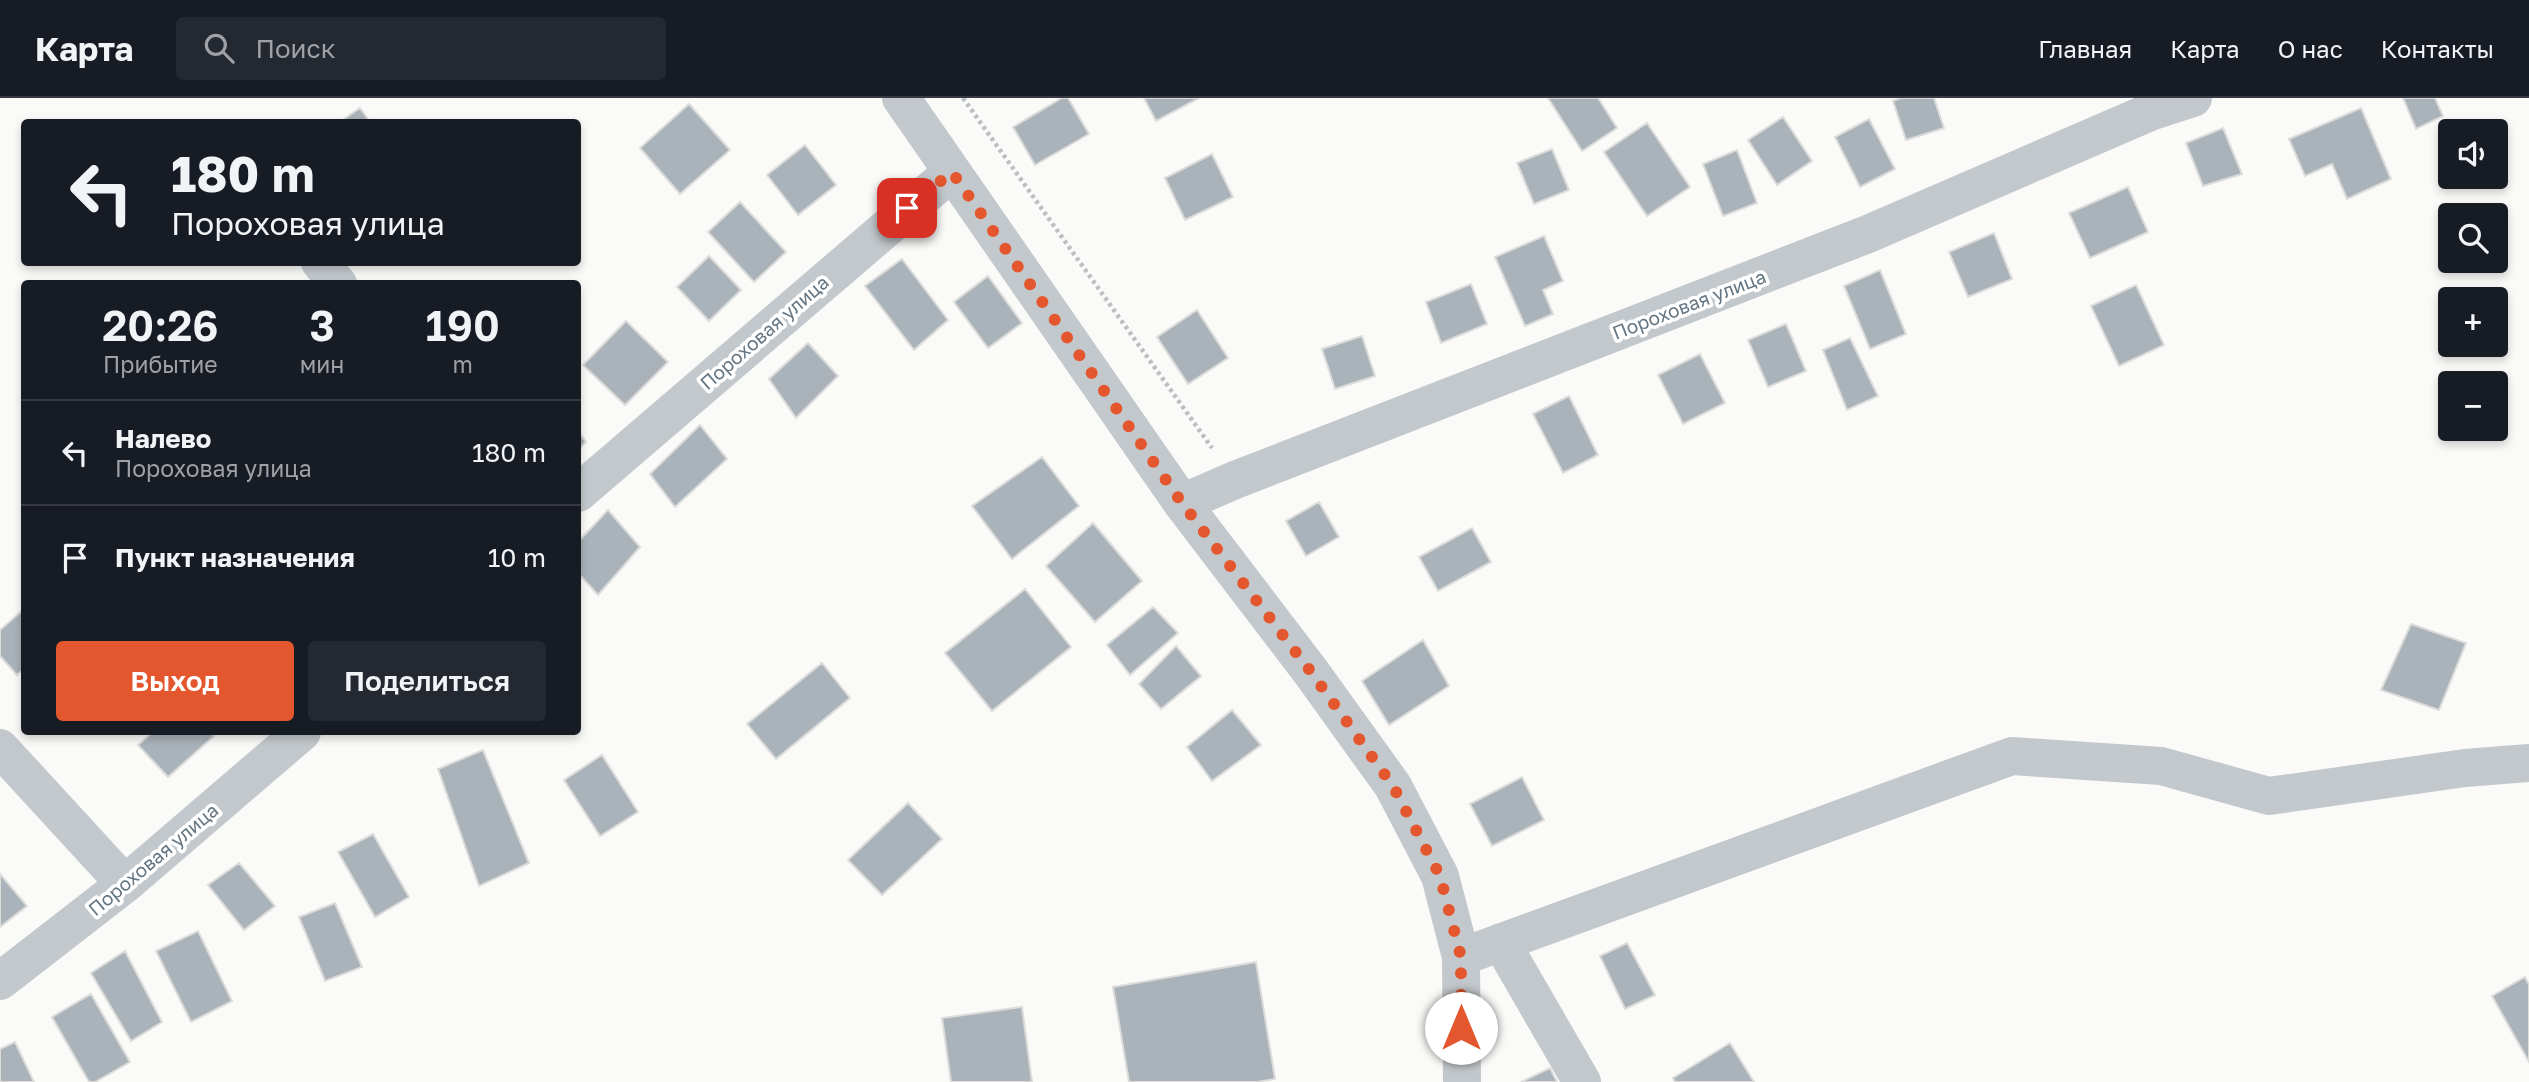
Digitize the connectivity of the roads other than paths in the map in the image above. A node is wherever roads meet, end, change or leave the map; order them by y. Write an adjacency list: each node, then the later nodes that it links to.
1 (901, 98): 4 (street)
2 (2193, 98): 3 (street, Пороховая улица)
3 (2146, 105): 8 (street, Пороховая улица)
4 (952, 172): 7 (street, Пороховая улица); 8 (street)
5 (323, 266): 6 (street)
6 (335, 280)
7 (581, 490)
8 (1182, 503): 14 (street)
9 (299, 735): 12 (street, Пороховая улица)
10 (0, 748): 12 (street)
11 (2529, 763): 13 (street)
12 (125, 884): 15 (street, Пороховая улица)
13 (1501, 942): 14 (street); 17 (street)
14 (1461, 957): 16 (street)
15 (0, 981)
16 (1462, 1082)
17 (1582, 1082)

